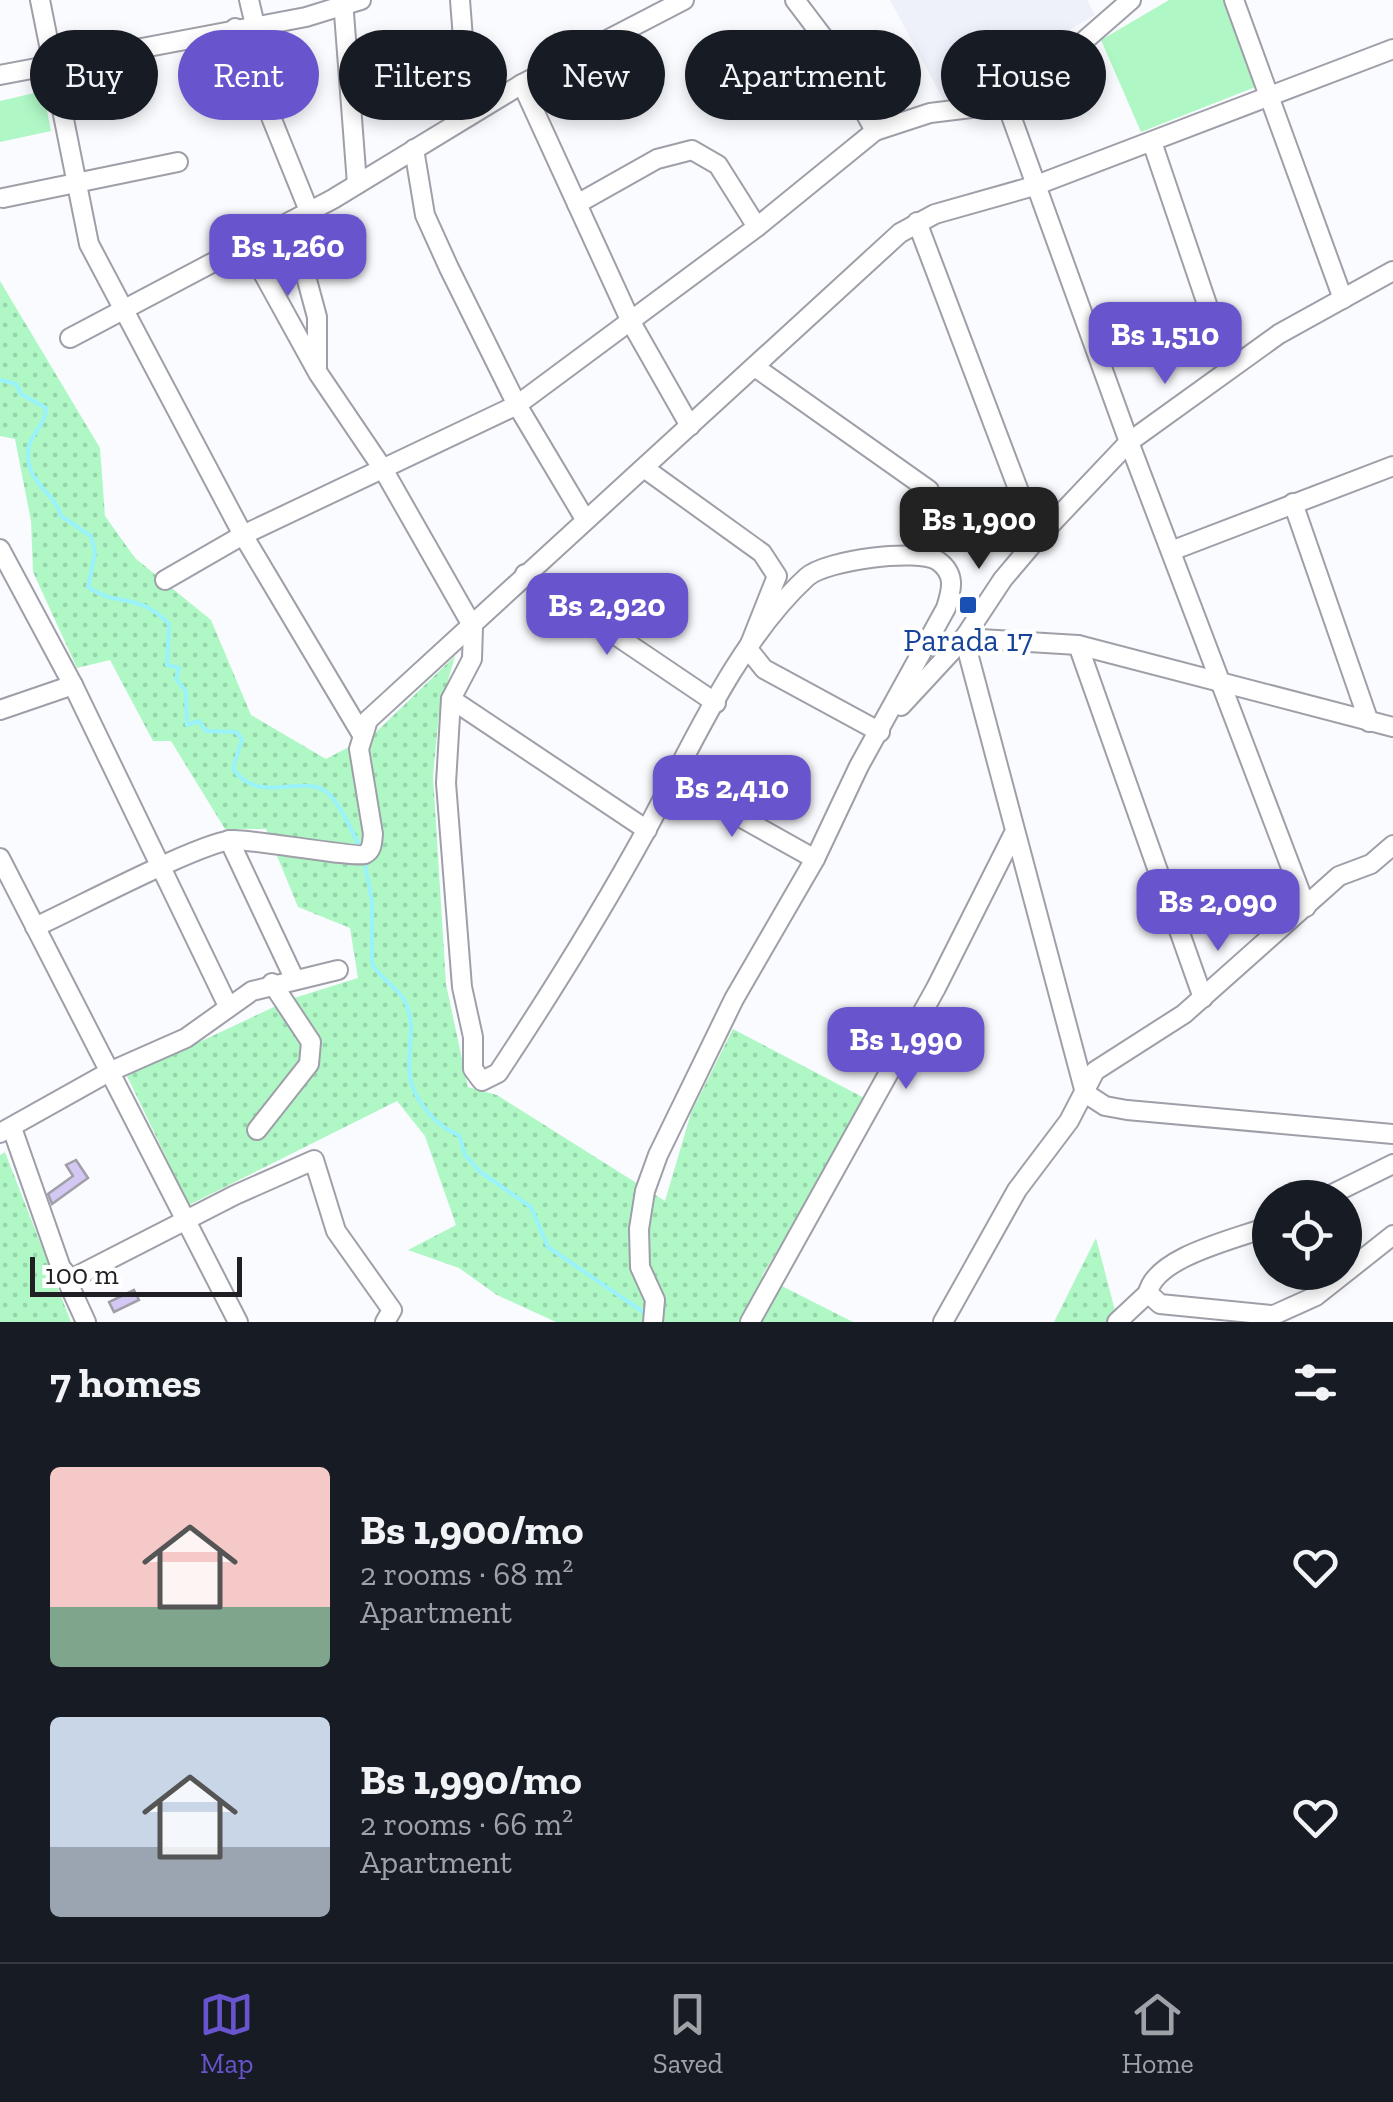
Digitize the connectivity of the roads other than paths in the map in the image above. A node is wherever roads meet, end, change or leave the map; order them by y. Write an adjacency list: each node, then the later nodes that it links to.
1 (40, 0): 11 (street)
2 (249, 0): 9 (street)
3 (460, 0): 12 (street)
4 (795, 0): 25 (street)
5 (1131, 0): 13 (street)
6 (1234, 0): 20 (street)
7 (349, 2): 9 (street); 30 (street)
8 (672, 2): 18 (street)
9 (256, 25): 10 (street)
10 (235, 28): 14 (street); 34 (street)
11 (46, 30)
12 (462, 30)
13 (1097, 30)
14 (158, 44)
15 (1393, 49): 20 (street)
16 (30, 70): 17 (street)
17 (0, 75)
18 (522, 84): 19 (street); 33 (street)
19 (507, 93)
20 (1271, 97): 26 (street); 40 (street)
21 (941, 112): 25 (street)
22 (63, 120): 29 (street)
23 (462, 120): 27 (street)
24 (1012, 120): 31 (street)
25 (875, 131): 37 (street)
26 (1152, 142): 31 (street); 45 (street)
27 (414, 149): 30 (street); 47 (street)
28 (178, 162): 29 (street)
29 (74, 183): 32 (street); 41 (street)
30 (357, 184): 34 (street)
31 (1034, 186): 36 (street); 49 (street)
32 (3, 198)
33 (577, 204): 37 (street); 42 (street)
34 (309, 211): 35 (street)
35 (291, 220): 38 (street); 46 (street)
36 (917, 222): 44 (street); 56 (street)
37 (757, 228): 42 (street)
38 (247, 244): 41 (street); 46 (street)
39 (1393, 271): 40 (street)
40 (1343, 299): 45 (street)
41 (123, 310): 43 (street); 55 (street)
42 (632, 324): 47 (street); 48 (street)
43 (70, 338)
44 (755, 367): 48 (street); 59 (street)
45 (1229, 369): 49 (street)
46 (318, 373): 52 (street)
47 (517, 406): 52 (street); 54 (street)
48 (690, 426): 51 (street)
49 (1129, 442): 56 (street); 58 (street)
50 (1393, 466): 53 (street)
51 (644, 468): 54 (street); 65 (street)
52 (383, 470): 55 (street); 62 (street)
53 (1293, 502): 58 (street); 71 (street)
54 (585, 519): 60 (street)
55 (243, 535): 61 (street); 74 (street)
56 (1037, 539): 63 (street)
57 (0, 549): 66 (street)
58 (1171, 551): 67 (street)
59 (928, 554): 65 (street); 72 (street)
60 (525, 574): 62 (street); 69 (street)
61 (165, 580)
62 (474, 628): 68 (street); 74 (street)
63 (964, 638): 64 (street); 72 (street); 77 (street)
64 (1078, 645): 67 (street); 88 (street)
65 (748, 649): 69 (street); 72 (street)
66 (72, 685): 70 (street); 82 (street)
67 (1223, 686): 71 (street); 83 (street)
68 (451, 699): 76 (street); 76 (street)
69 (716, 703): 75 (street)
70 (0, 710)
71 (1369, 722): 73 (street)
72 (884, 726): 81 (street)
73 (1393, 727)
74 (361, 734): 78 (street)
75 (672, 779): 76 (street); 81 (street)
76 (646, 830)
77 (1014, 835): 91 (street); 107 (street)
78 (229, 840): 82 (street); 86 (street)
79 (1393, 845): 83 (street)
80 (0, 858): 84 (street)
81 (815, 859): 106 (street)
82 (162, 869): 84 (street); 89 (street)
83 (1306, 907): 88 (street)
84 (36, 927): 90 (street)
85 (338, 970): 86 (street)
86 (294, 978): 87 (street)
87 (272, 983): 89 (street); 92 (street)
88 (1203, 998): 91 (street)
89 (228, 1006): 90 (street)
90 (109, 1072): 93 (street); 97 (street)
91 (1085, 1093): 94 (street); 108 (street)
92 (257, 1130)
93 (3, 1132): 100 (street)
94 (1393, 1134)
95 (1393, 1164): 96 (street)
96 (1361, 1180)
97 (185, 1222): 100 (street); 104 (street); 105 (street)
98 (1252, 1233): 101 (street)
99 (1393, 1235): 102 (street)
100 (65, 1276): 103 (street)
101 (1148, 1292): 102 (street); 109 (street)
102 (1266, 1318)
103 (86, 1322)
104 (238, 1322)
105 (385, 1322)
106 (653, 1322)
107 (750, 1322)
108 (942, 1322)
109 (1117, 1322)

